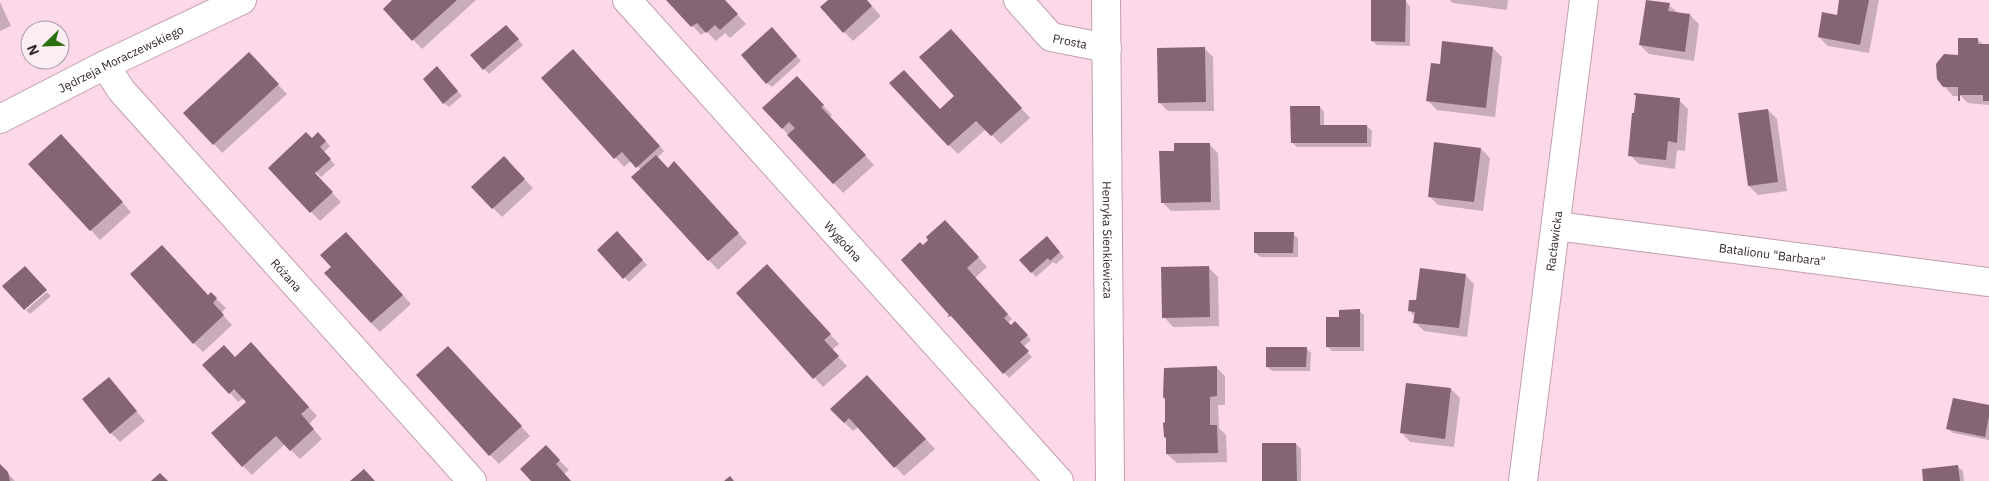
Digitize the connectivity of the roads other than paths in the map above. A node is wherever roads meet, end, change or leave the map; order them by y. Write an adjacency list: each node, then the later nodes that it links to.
1 (242, 0): 7 (street, Jędrzeja Moraczewskiego)
2 (627, 0): 12 (street, Wygodna)
3 (1018, 0): 6 (street, Prosta)
4 (1106, 0): 6 (street, Henryka Sienkiewicza)
5 (1584, 0): 9 (street, Racławicka)
6 (1107, 48): 13 (street, Henryka Sienkiewicza)
7 (105, 66): 8 (street, Jędrzeja Moraczewskiego); 11 (street, Różana)
8 (0, 119)
9 (1556, 226): 10 (street, Batalionu "Barbara"); 14 (street, Racławicka)
10 (1989, 282)
11 (472, 481)
12 (1059, 481)
13 (1110, 481)
14 (1523, 481)

